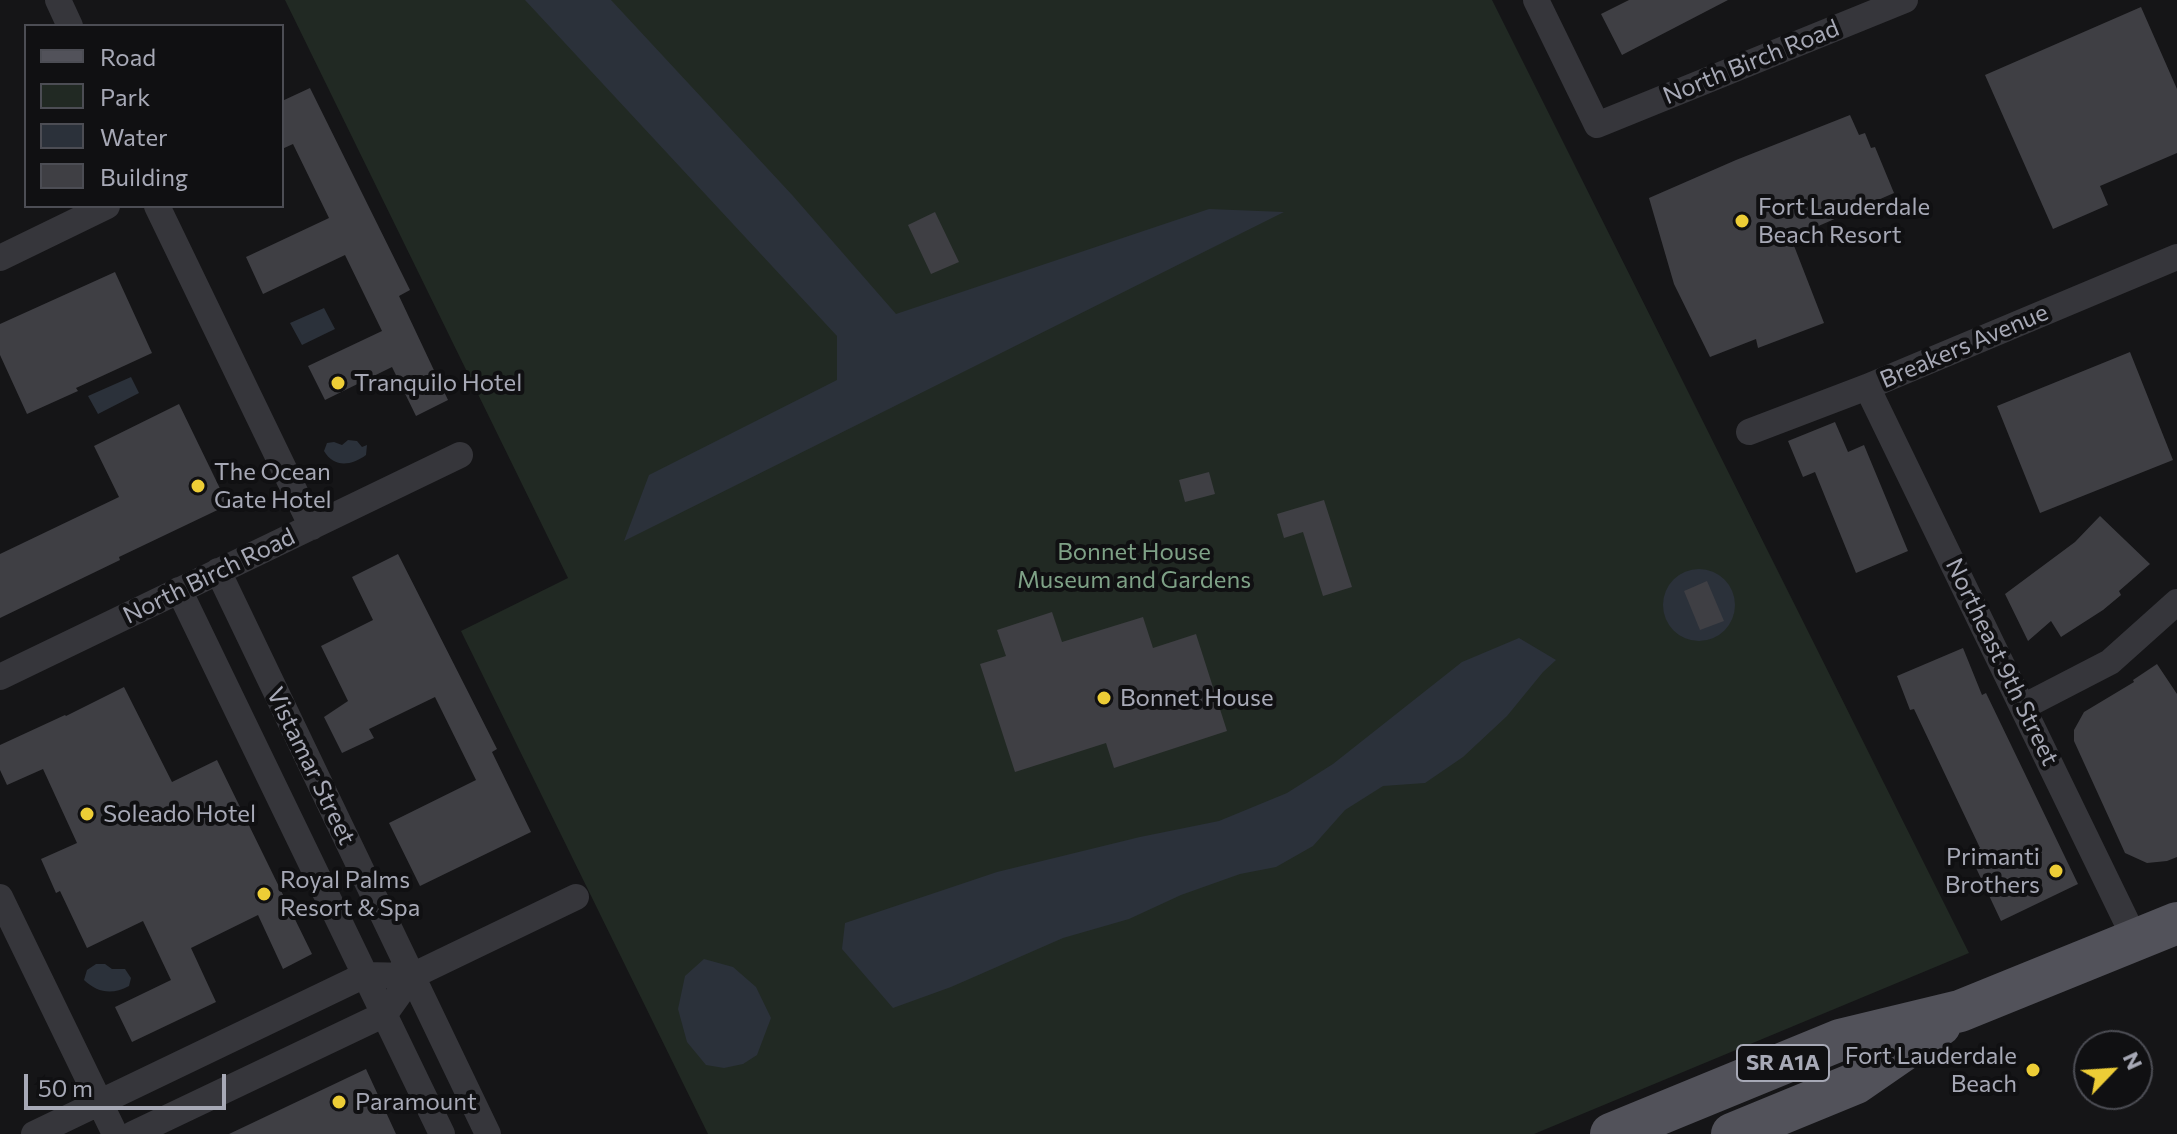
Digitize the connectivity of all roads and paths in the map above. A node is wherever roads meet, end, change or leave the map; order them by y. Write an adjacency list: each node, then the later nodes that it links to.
1 (58, 0): 4 (street)
2 (1536, 0): 3 (street, North Birch Road)
3 (1905, 0)
4 (69, 24)
5 (103, 208): 8 (street)
6 (158, 208): 12 (street)
7 (2177, 257): 9 (street, Breakers Avenue)
8 (0, 258)
9 (1867, 387): 10 (street, Breakers Avenue); 17 (street, Northeast 9th Street)
10 (1749, 432)
11 (460, 455): 12 (street, North Birch Road)
12 (312, 527): 13 (street, North Birch Road)
13 (218, 571): 14 (street, North Birch Road); 18 (street, Vistamar Street)
14 (179, 590): 16 (street, North Birch Road); 19 (street, Vistamar Street)
15 (2177, 602): 17 (street)
16 (0, 677)
17 (2023, 707): 23 (street, Northeast 9th Street)
18 (314, 772): 19 (street); 25 (street, Vistamar Street)
19 (276, 792): 24 (street, Vistamar Street)
20 (0, 897): 28 (street)
21 (576, 897): 25 (street)
22 (2177, 923): 23 (main road, SR A1A)
23 (2135, 939): 26 (main road, SR A1A)
24 (365, 975): 25 (street); 27 (street, Vistamar Street); 28 (street)
25 (412, 976): 27 (street); 33 (street, Vistamar Street)
26 (1960, 1011): 34 (main road, SR A1A); 35 (main road, SR A1A)
27 (385, 1014): 31 (street); 32 (street, Vistamar Street)
28 (100, 1103): 29 (street); 30 (street)
29 (34, 1134)
30 (115, 1134)
31 (133, 1134)
32 (442, 1134)
33 (488, 1134)
34 (1611, 1134)
35 (1732, 1134)

